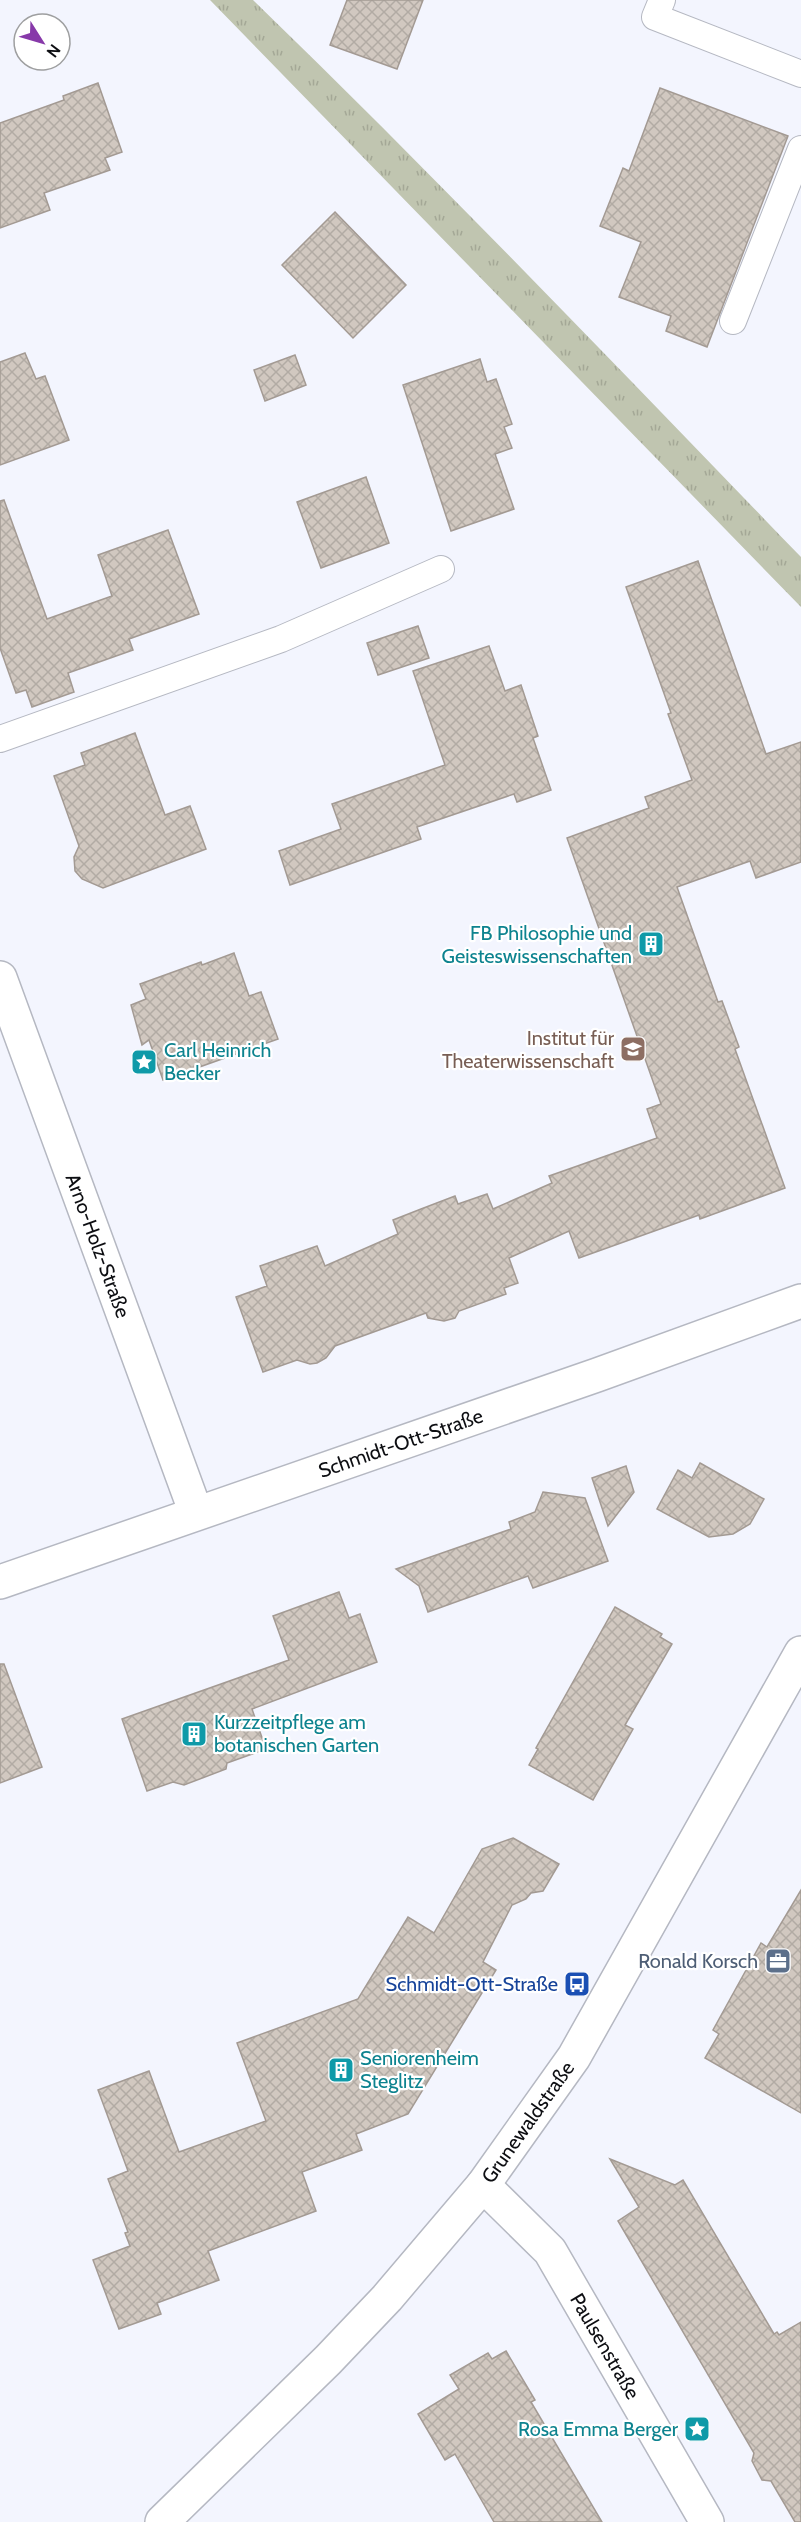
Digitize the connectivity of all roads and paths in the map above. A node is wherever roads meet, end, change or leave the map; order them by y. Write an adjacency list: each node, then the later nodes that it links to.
1 (662, 0): 2 (lane)
2 (801, 74)
3 (801, 149): 4 (lane)
4 (733, 321)
5 (441, 569): 6 (lane)
6 (0, 738)
7 (0, 978): 9 (street, Arno-Holz-Straße)
8 (801, 1300): 9 (street, Schmidt-Ott-Straße)
9 (196, 1514): 10 (street, Schmidt-Ott-Straße)
10 (0, 1582)
11 (801, 1653): 12 (street, Grunewaldstraße)
12 (483, 2185): 13 (street, Grunewaldstraße); 14 (street, Paulsenstraße)
13 (162, 2522)
14 (707, 2522)

